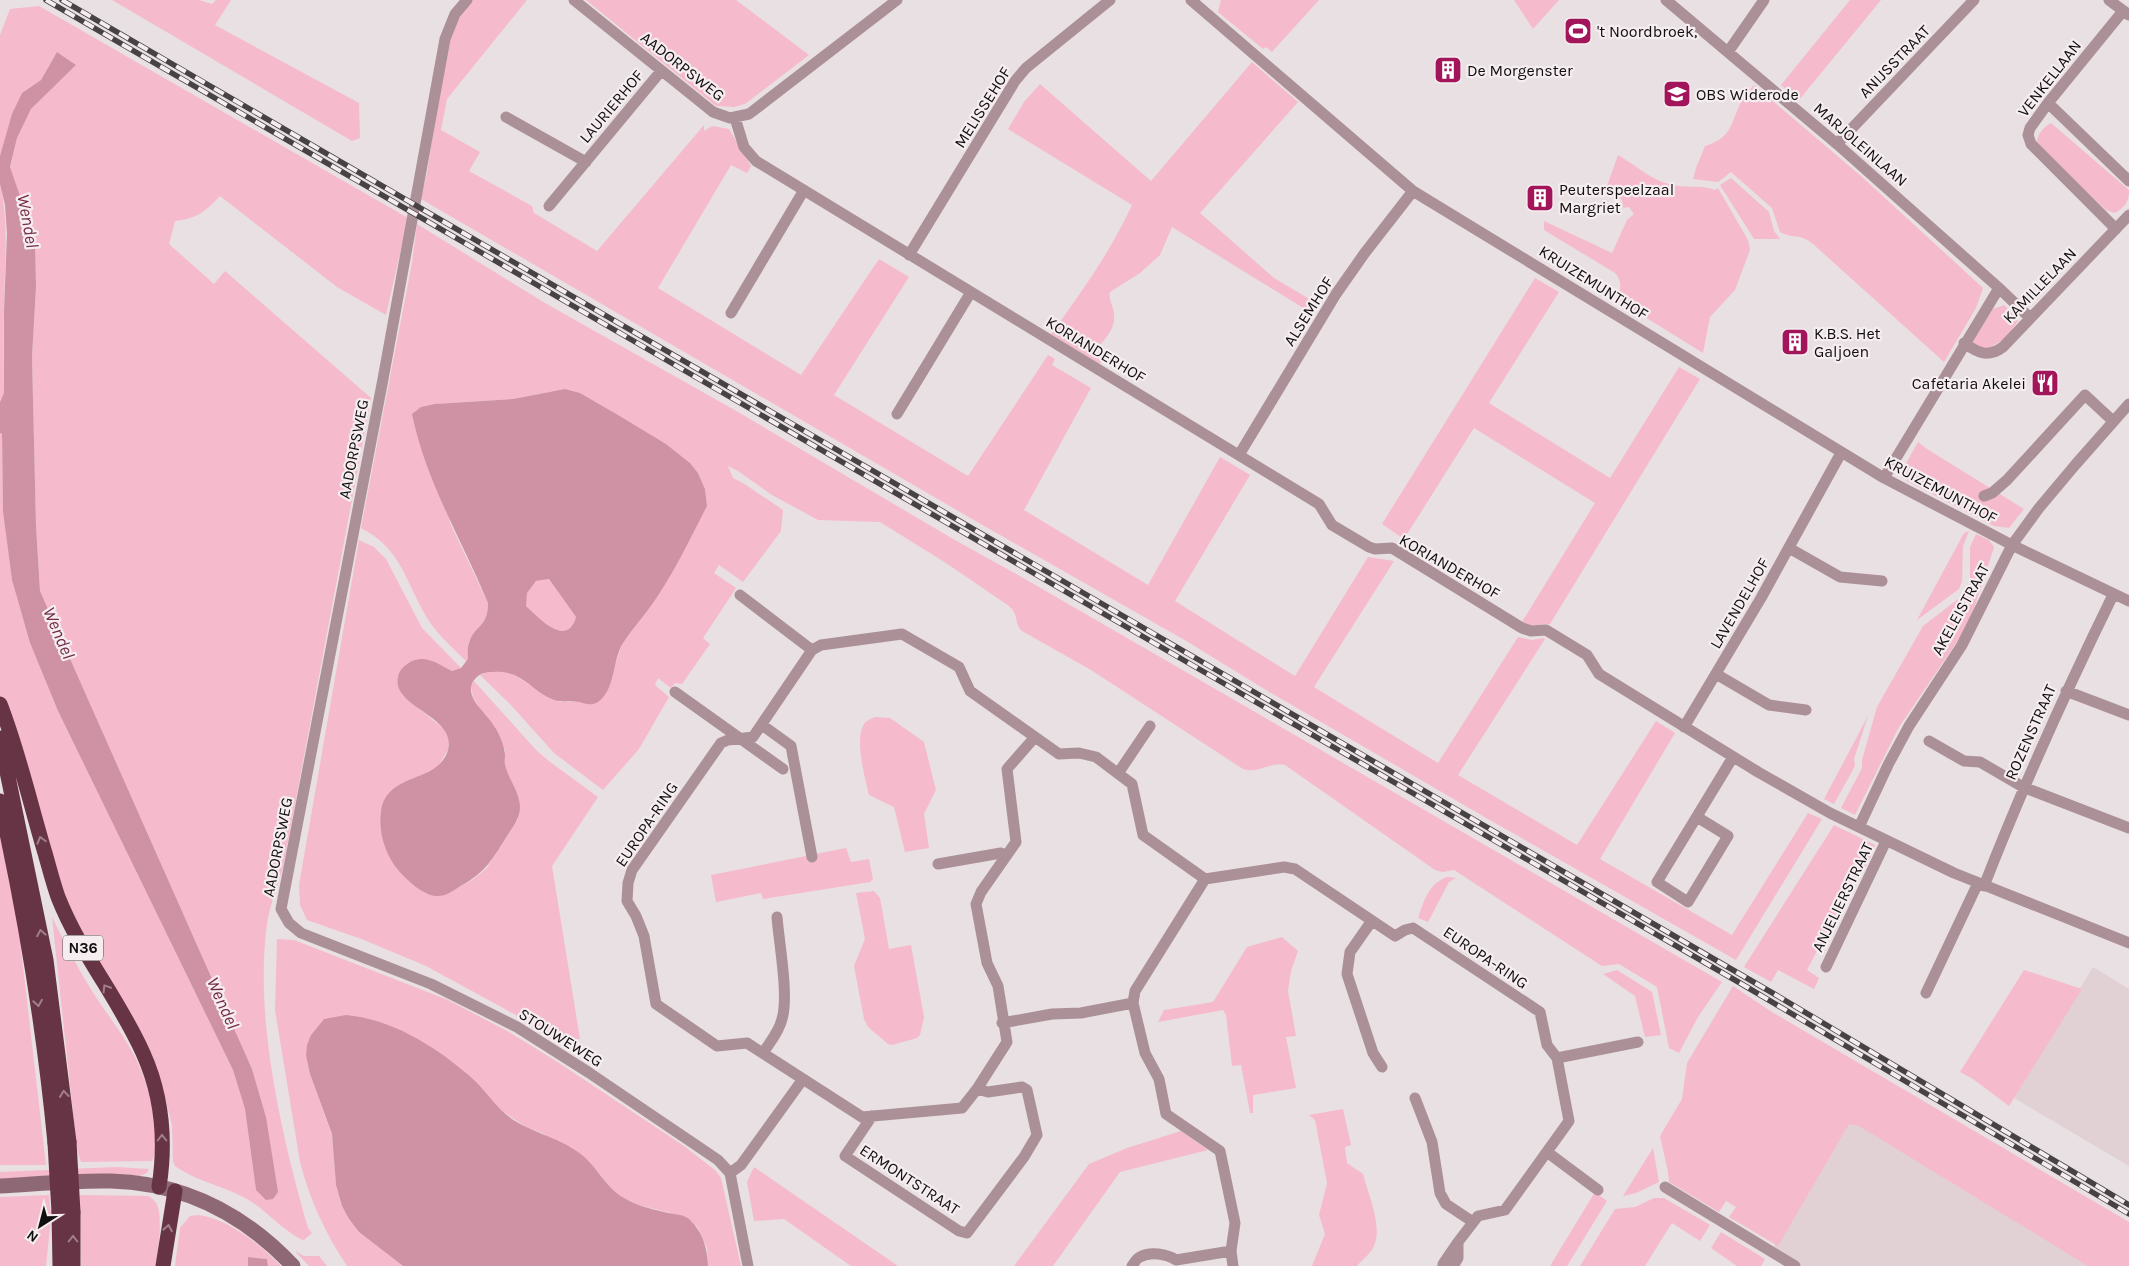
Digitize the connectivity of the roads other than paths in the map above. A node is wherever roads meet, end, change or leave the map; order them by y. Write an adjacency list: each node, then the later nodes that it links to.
1 (467, 0): 74 (street, AADORPSWEG)
2 (574, 0): 14 (street, AADORPSWEG)
3 (897, 0): 17 (street, AADORPSWEG)
4 (1110, 0): 26 (street, MELISSEHOF)
5 (1191, 0): 11 (street, KRUIZEMUNTHOF)
6 (1210, 0): 11 (street)
7 (1666, 0): 13 (street, MARJOLEINLAAN)
8 (1764, 0): 13 (street)
9 (1974, 0): 18 (street, ANIJSSTRAAT)
10 (2109, 0): 12 (street)
11 (1202, 10): 22 (street, KRUIZEMUNTHOF)
12 (2126, 13): 15 (street, VENKELLAAN)
13 (1728, 52): 18 (street, MARJOLEINLAAN)
14 (661, 71): 17 (street, AADORPSWEG); 19 (street, LAURIERHOF)
15 (2048, 103): 20 (street); 25 (street, VENKELLAAN)
16 (506, 117): 19 (street, LAURIERHOF)
17 (735, 118): 21 (street, KORIANDERHOF)
18 (1837, 144): 27 (street, MARJOLEINLAAN)
19 (586, 162): 23 (street, LAURIERHOF)
20 (2129, 181)
21 (804, 190): 26 (street, KORIANDERHOF); 29 (street)
22 (1413, 191): 35 (street, KRUIZEMUNTHOF); 36 (street, ALSEMHOF)
23 (549, 206)
24 (2129, 215): 25 (street, KAMILLELAAN)
25 (2116, 229): 30 (street, KAMILLELAAN)
26 (909, 255): 28 (street, KORIANDERHOF)
27 (1999, 288): 30 (street, MARJOLEINLAAN); 31 (street, KAMILLELAAN)
28 (971, 292): 33 (street); 36 (street, KORIANDERHOF)
29 (731, 313)
30 (2030, 318): 31 (street, KAMILLELAAN)
31 (1964, 343): 37 (street, KAMILLELAAN)
32 (2128, 407): 34 (street, AKELEISTRAAT)
33 (897, 414)
34 (2113, 421): 38 (street); 39 (street, AKELEISTRAAT)
35 (1840, 453): 37 (street, KRUIZEMUNTHOF); 40 (street, LAVENDELHOF)
36 (1239, 455): 54 (street, KORIANDERHOF)
37 (1884, 478): 39 (street, KRUIZEMUNTHOF)
38 (1984, 496)
39 (2012, 545): 43 (street, KRUIZEMUNTHOF); 66 (street, AKELEISTRAAT)
40 (1789, 548): 41 (street, LAVENDELHOF); 46 (street, LAVENDELHOF)
41 (1882, 581)
42 (740, 595): 45 (street)
43 (2114, 595): 44 (street, KRUIZEMUNTHOF); 47 (street, ROZENSTRAAT)
44 (2129, 601)
45 (812, 650): 52 (street, EUROPA-RING); 55 (street)
46 (1716, 674): 50 (street, LAVENDELHOF); 54 (street, LAVENDELHOF)
47 (2066, 691): 51 (street); 62 (street, ROZENSTRAAT)
48 (675, 692): 57 (street)
49 (0, 704): 94 (highway, N36, one-way to 49)
50 (1806, 710)
51 (2129, 715)
52 (762, 725): 57 (street, EUROPA-RING); 70 (street)
53 (1150, 726): 61 (street)
54 (1684, 727): 59 (street, KORIANDERHOF)
55 (1035, 736): 61 (street); 69 (street)
56 (0, 738): 90 (highway, N36, one-way to 56)
57 (741, 738): 60 (street); 83 (street, EUROPA-RING)
58 (1929, 740): 62 (street)
59 (1733, 757): 64 (street, KORIANDERHOF); 65 (street)
60 (783, 769)
61 (1119, 772): 72 (street)
62 (2023, 787): 67 (street); 73 (street, ROZENSTRAAT)
63 (0, 801): 90 (highway, N36, one-way to 90)
64 (1834, 814): 66 (street, ANJELIERSTRAAT)
65 (1696, 817): 65 (street)
66 (1859, 827): 68 (street, ANJELIERSTRAAT)
67 (2129, 828)
68 (1886, 841): 73 (street, ANJELIERSTRAAT); 78 (street, ANJELIERSTRAAT)
69 (1006, 856): 71 (street); 81 (street)
70 (812, 857)
71 (938, 864)
72 (1205, 879): 76 (street, EUROPA-RING); 80 (street)
73 (1981, 885): 77 (street, ANJELIERSTRAAT); 79 (street)
74 (282, 909): 92 (street, STOUWEWEG)
75 (777, 917): 83 (street)
76 (1371, 922): 84 (street, EUROPA-RING); 85 (street)
77 (2129, 943)
78 (1826, 967)
79 (1926, 993)
80 (1133, 1003): 81 (street); 101 (street)
81 (1002, 1023): 87 (street)
82 (1638, 1042): 84 (street)
83 (763, 1053): 86 (street, EUROPA-RING)
84 (1557, 1058): 91 (street, EUROPA-RING)
85 (1382, 1067)
86 (803, 1080): 89 (street, EUROPA-RING); 92 (street)
87 (977, 1089): 89 (street); 89 (street, ERMONTSTRAAT)
88 (1415, 1098): 99 (street)
89 (872, 1116)
90 (62, 1143): 98 (highway, N36, bridge)
91 (1547, 1152): 96 (street); 99 (street, EUROPA-RING)
92 (730, 1173): 106 (street)
93 (0, 1186): 94 (main road)
94 (159, 1187): 97 (main road)
95 (1665, 1187): 111 (street)
96 (1598, 1190)
97 (175, 1191): 104 (highway, one-way to 97); 105 (main road)
98 (66, 1212): 102 (highway, N36); 103 (highway, N36, one-way to 98)
99 (1473, 1222): 100 (street, EUROPA-RING)
100 (1458, 1242): 109 (street, EUROPA-RING); 110 (street, EUROPA-RING)
101 (1230, 1251): 107 (street); 108 (street)
102 (60, 1266)
103 (73, 1266)
104 (163, 1266)
105 (293, 1266)
106 (748, 1266)
107 (1132, 1266)
108 (1233, 1266)
109 (1443, 1266)
110 (1453, 1266)
111 (1796, 1266)

